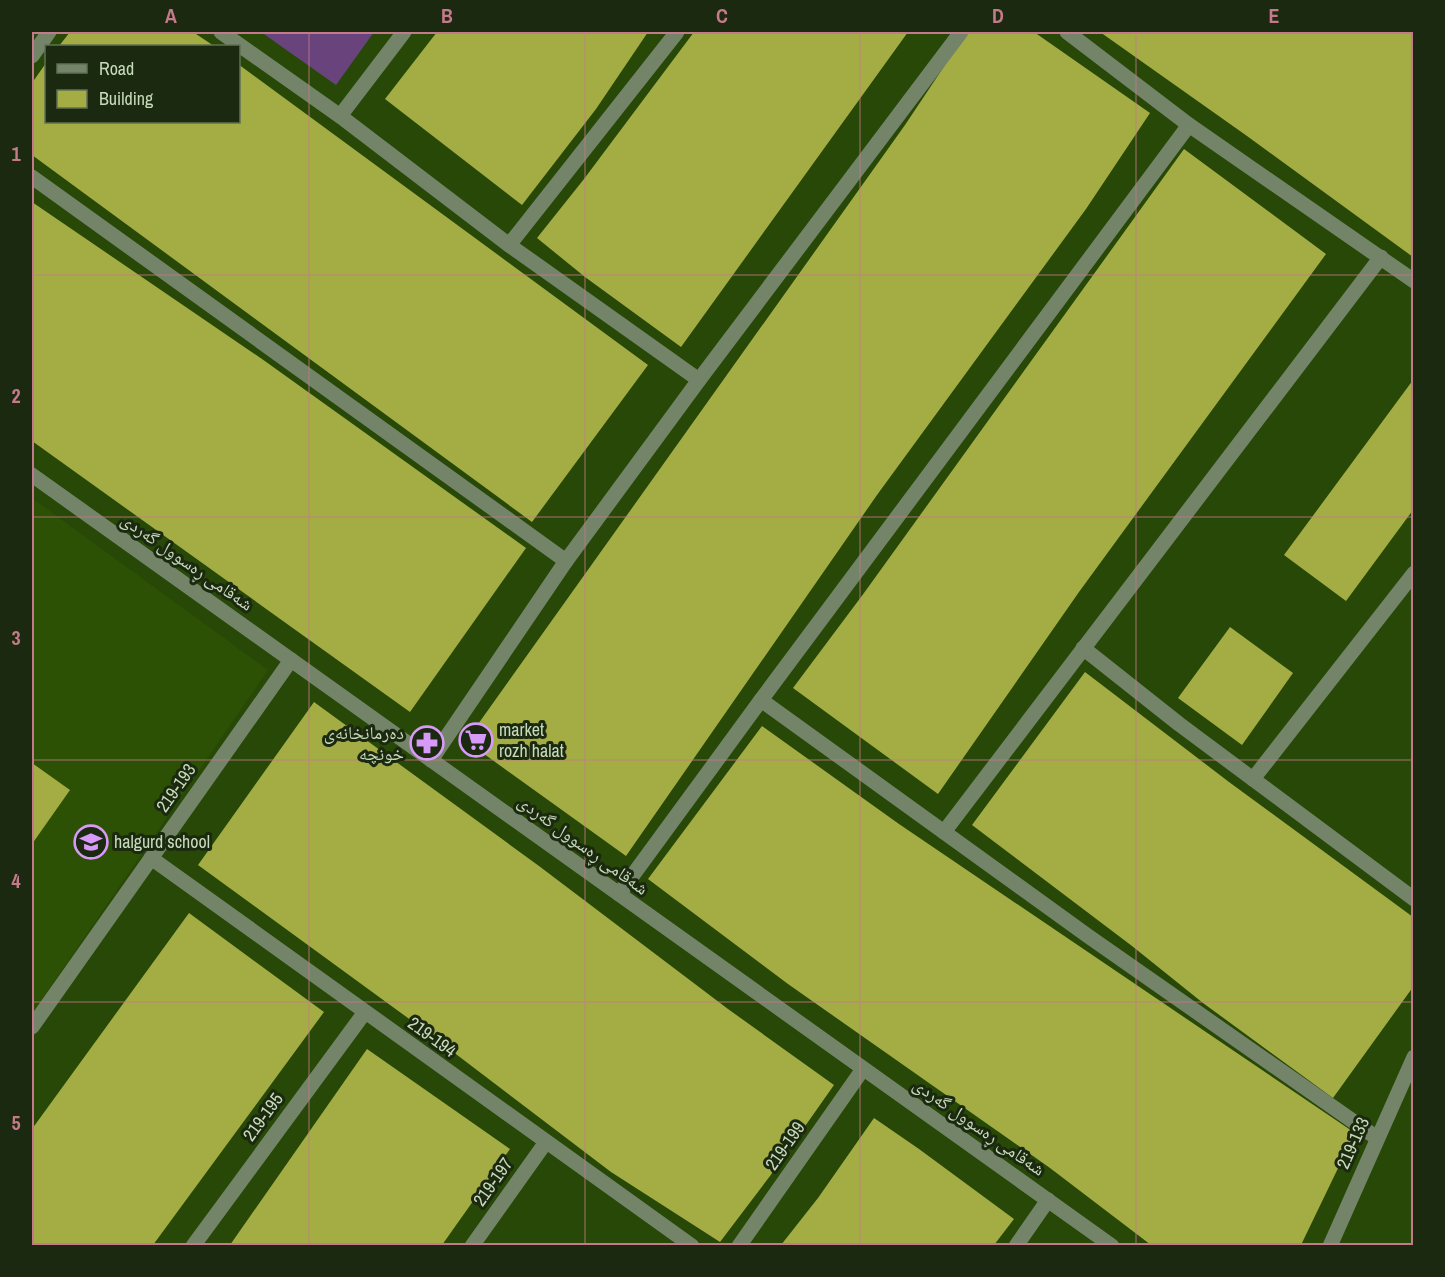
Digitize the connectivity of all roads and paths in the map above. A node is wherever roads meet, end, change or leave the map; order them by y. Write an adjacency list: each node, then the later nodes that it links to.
1 (49, 32): 9 (street)
2 (221, 32): 7 (street)
3 (404, 32): 10 (street)
4 (677, 32): 13 (street)
5 (961, 32): 16 (street)
6 (1067, 32): 11 (street)
7 (239, 45)
8 (240, 45): 10 (street)
9 (32, 56)
10 (340, 116): 13 (street)
11 (1189, 125): 14 (street); 22 (street)
12 (32, 177): 18 (street)
13 (509, 245): 16 (street)
14 (1380, 257): 15 (street); 20 (street)
15 (1413, 281)
16 (699, 380): 18 (street)
17 (32, 476): 21 (street, شەقامی ڕەسوول گەردی)
18 (566, 561): 23 (street)
19 (1413, 573): 24 (street)
20 (1083, 648): 24 (street); 25 (street)
21 (291, 660): 23 (street, شەقامی ڕەسوول گەردی); 26 (street, 219-193)
22 (761, 700): 25 (street); 27 (street)
23 (431, 760): 27 (street, شەقامی ڕەسوول گەردی)
24 (1254, 779): 28 (street)
25 (944, 832): 33 (street)
26 (151, 858): 29 (street, 219-194); 30 (street, 219-193)
27 (619, 894): 32 (street, شەقامی ڕەسوول گەردی)
28 (1413, 899)
29 (365, 1012): 34 (street, 219-194); 36 (street, 219-195)
30 (32, 1027)
31 (1413, 1057): 33 (street, 219-133)
32 (863, 1069): 35 (street, شەقامی ڕەسوول گەردی); 39 (street, 219-199)
33 (1377, 1138): 42 (street, 219-133)
34 (546, 1142): 37 (street, 219-197); 38 (street, 219-194)
35 (1048, 1200): 40 (street); 41 (street, شەقامی ڕەسوول گەردی)
36 (193, 1245)
37 (472, 1245)
38 (692, 1245)
39 (739, 1245)
40 (1016, 1245)
41 (1112, 1245)
42 (1330, 1245)

